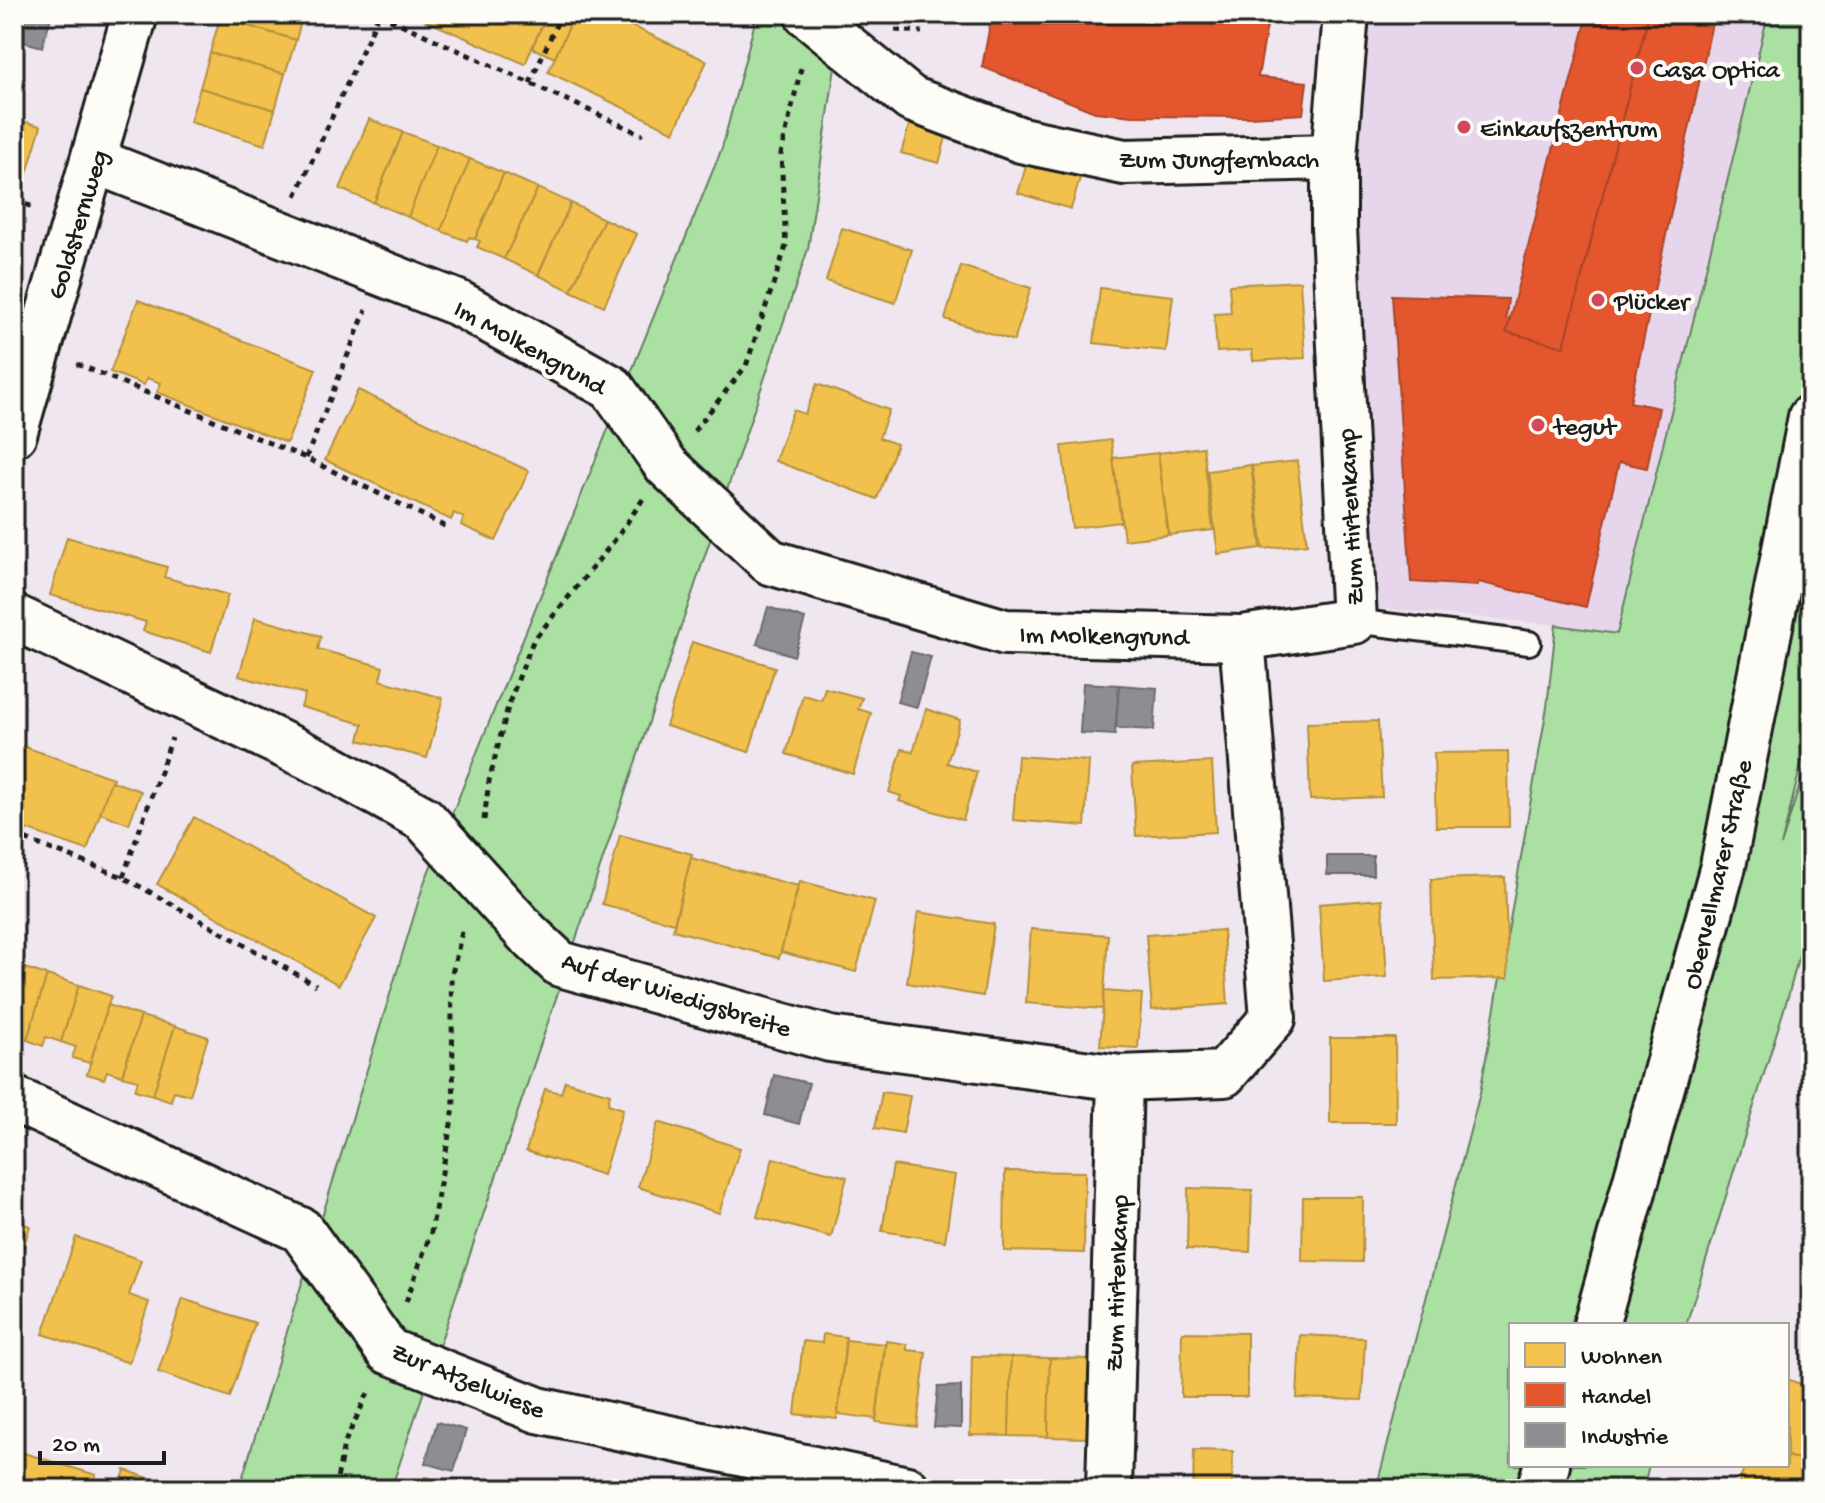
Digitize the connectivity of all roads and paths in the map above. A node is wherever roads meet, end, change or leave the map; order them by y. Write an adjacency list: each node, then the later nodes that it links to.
1 (135, 14): 9 (street, Goldsternweg)
2 (379, 14): 6 (path); 10 (path)
3 (561, 14): 6 (path)
4 (1346, 14): 8 (street, Zum Hirtenkamp)
5 (810, 16): 8 (street, Zum Jungfernbach); 16 (path)
6 (530, 83): 7 (path)
7 (643, 135)
8 (1334, 157): 19 (street, Zum Hirtenkamp)
9 (95, 161): 10 (street, Im Molkengrund); 12 (street, Goldsternweg)
10 (279, 233): 11 (street, Im Molkengrund)
11 (381, 273): 15 (path); 16 (street, Im Molkengrund)
12 (39, 348): 14 (street, Goldsternweg); 15 (path)
13 (1811, 417): 29 (street, Obervellmarer Straße)
14 (14, 434)
15 (306, 458): 17 (path)
16 (666, 465): 20 (street, Im Molkengrund); 24 (path)
17 (449, 528)
18 (14, 617): 24 (street, Auf der Wiedigsbreite)
19 (1354, 621): 20 (street, Zum Hirtenkamp); 21 (lane)
20 (1242, 638): 27 (street, Auf der Wiedigsbreite)
21 (1529, 643)
22 (158, 773): 25 (path)
23 (14, 835): 25 (path)
24 (476, 875): 27 (street, Auf der Wiedigsbreite); 30 (path)
25 (123, 877): 26 (path)
26 (316, 985)
27 (1120, 1078): 34 (street, Zum Hirtenkamp)
28 (14, 1099): 30 (street, Zur Atzelwiese)
29 (1597, 1323)
30 (388, 1351): 32 (path); 33 (street, Zur Atzelwiese)
31 (1546, 1467): 35 (street)
32 (335, 1489)
33 (907, 1489)
34 (1109, 1489)
35 (1539, 1489)

